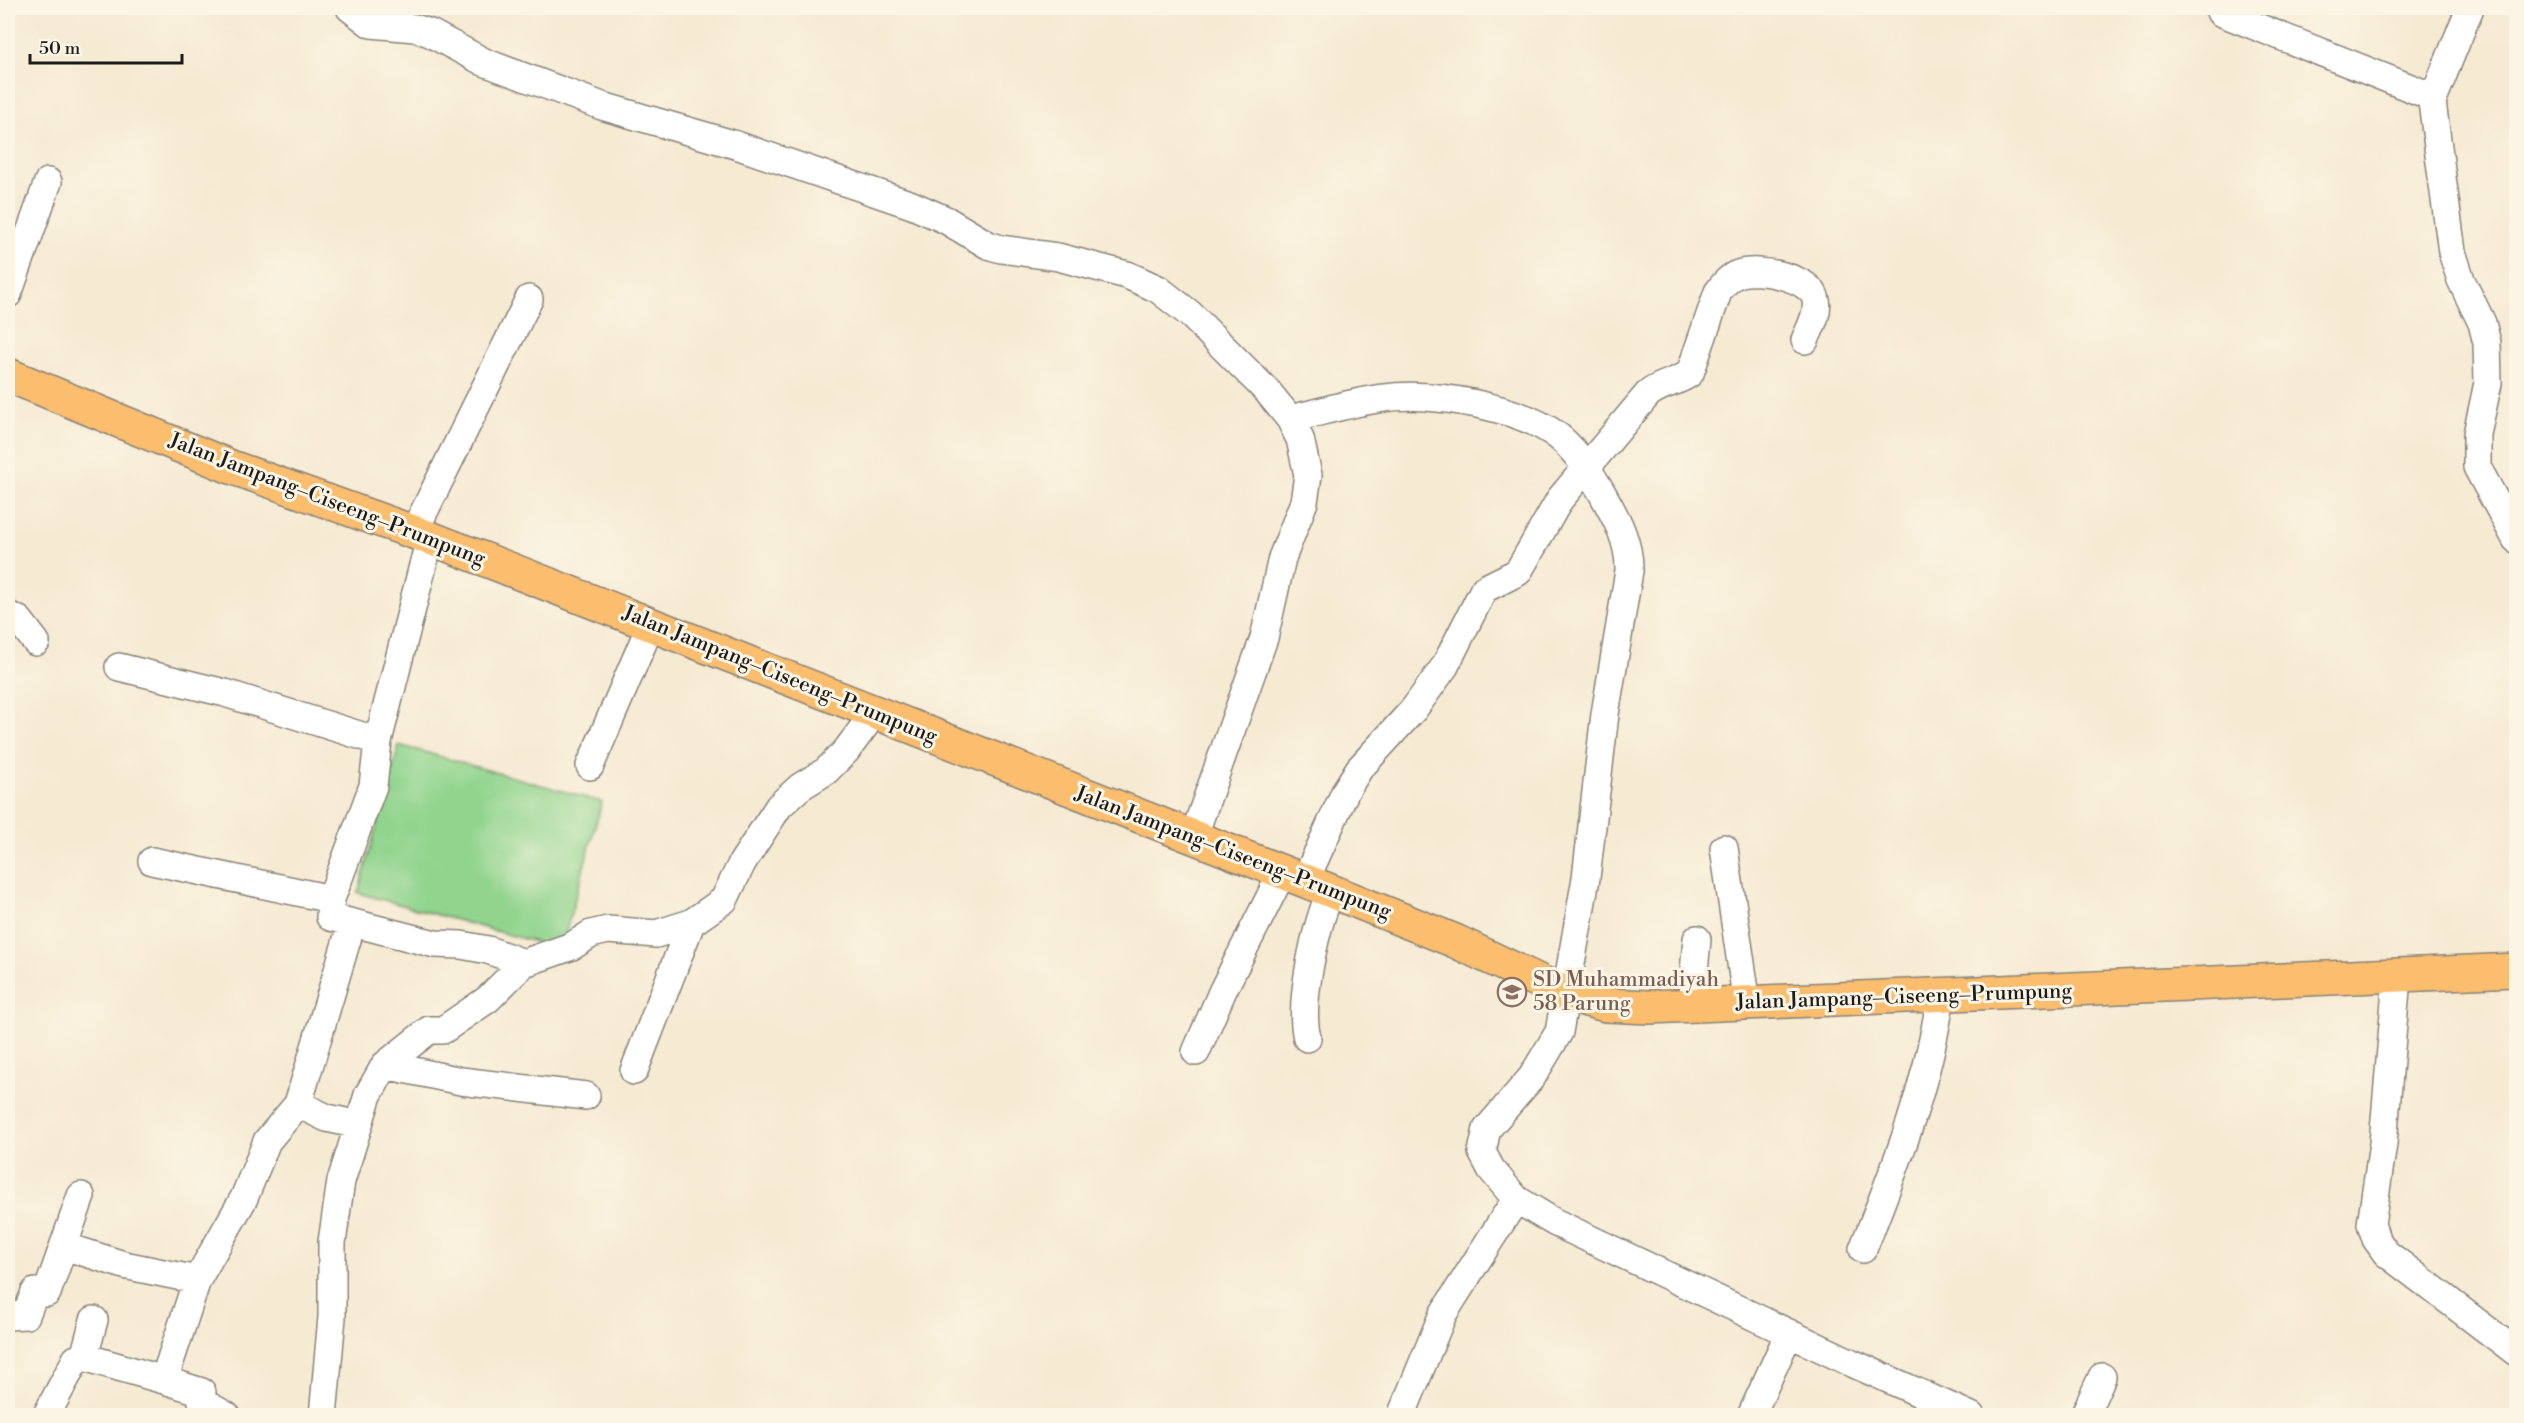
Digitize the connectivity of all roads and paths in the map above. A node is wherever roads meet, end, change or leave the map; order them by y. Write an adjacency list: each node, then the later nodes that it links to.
1 (350, 8): 10 (street)
2 (2470, 8): 4 (street)
3 (2220, 12): 4 (street)
4 (2433, 97): 13 (street)
5 (48, 182): 6 (street)
6 (8, 294)
7 (528, 299): 12 (street)
8 (1805, 340): 11 (street)
9 (8, 375): 12 (main road, Jalan Jampang–Ciseeng–Prumpung)
10 (1290, 419): 11 (street); 21 (street)
11 (1588, 468): 24 (street); 33 (street)
12 (422, 535): 15 (main road, Jalan Jampang–Ciseeng–Prumpung); 19 (street)
13 (2517, 539)
14 (8, 615): 16 (street)
15 (651, 624): 18 (main road, Jalan Jampang–Ciseeng–Prumpung); 20 (street)
16 (36, 642)
17 (119, 667): 19 (street)
18 (875, 712): 21 (main road, Jalan Jampang–Ciseeng–Prumpung); 27 (street)
19 (378, 741): 25 (street)
20 (590, 766)
21 (1193, 838): 24 (main road, Jalan Jampang–Ciseeng–Prumpung)
22 (1724, 848): 34 (street)
23 (152, 861): 25 (street)
24 (1306, 882): 33 (main road, Jalan Jampang–Ciseeng–Prumpung); 36 (street); 37 (street)
25 (331, 899): 26 (street)
26 (352, 923): 29 (street); 41 (street)
27 (691, 923): 29 (street); 39 (street)
28 (1698, 939): 35 (street)
29 (524, 963): 38 (street)
30 (2517, 970): 31 (main road, Jalan Jampang–Ciseeng–Prumpung)
31 (2397, 977): 32 (main road, Jalan Jampang–Ciseeng–Prumpung); 51 (street)
32 (1941, 994): 34 (main road, Jalan Jampang–Ciseeng–Prumpung); 46 (street)
33 (1568, 995): 35 (main road, Jalan Jampang–Ciseeng–Prumpung); 44 (street)
34 (1747, 1004): 35 (main road, Jalan Jampang–Ciseeng–Prumpung)
35 (1691, 1005)
36 (1307, 1038)
37 (1196, 1052)
38 (385, 1065): 40 (street); 42 (street)
39 (634, 1071)
40 (586, 1096)
41 (298, 1104): 42 (street); 47 (street)
42 (359, 1125): 57 (street)
43 (81, 1196): 45 (street)
44 (1516, 1199): 50 (street); 58 (street)
45 (64, 1246): 47 (street); 48 (street)
46 (1863, 1249)
47 (197, 1280): 54 (street)
48 (8, 1316)
49 (94, 1320): 52 (street)
50 (1789, 1333): 59 (street); 60 (street)
51 (2517, 1352)
52 (84, 1358): 54 (street); 55 (street)
53 (2102, 1377): 61 (street)
54 (165, 1380): 56 (street)
55 (46, 1416)
56 (227, 1416)
57 (323, 1416)
58 (1401, 1416)
59 (1751, 1416)
60 (1971, 1416)
61 (2084, 1416)

